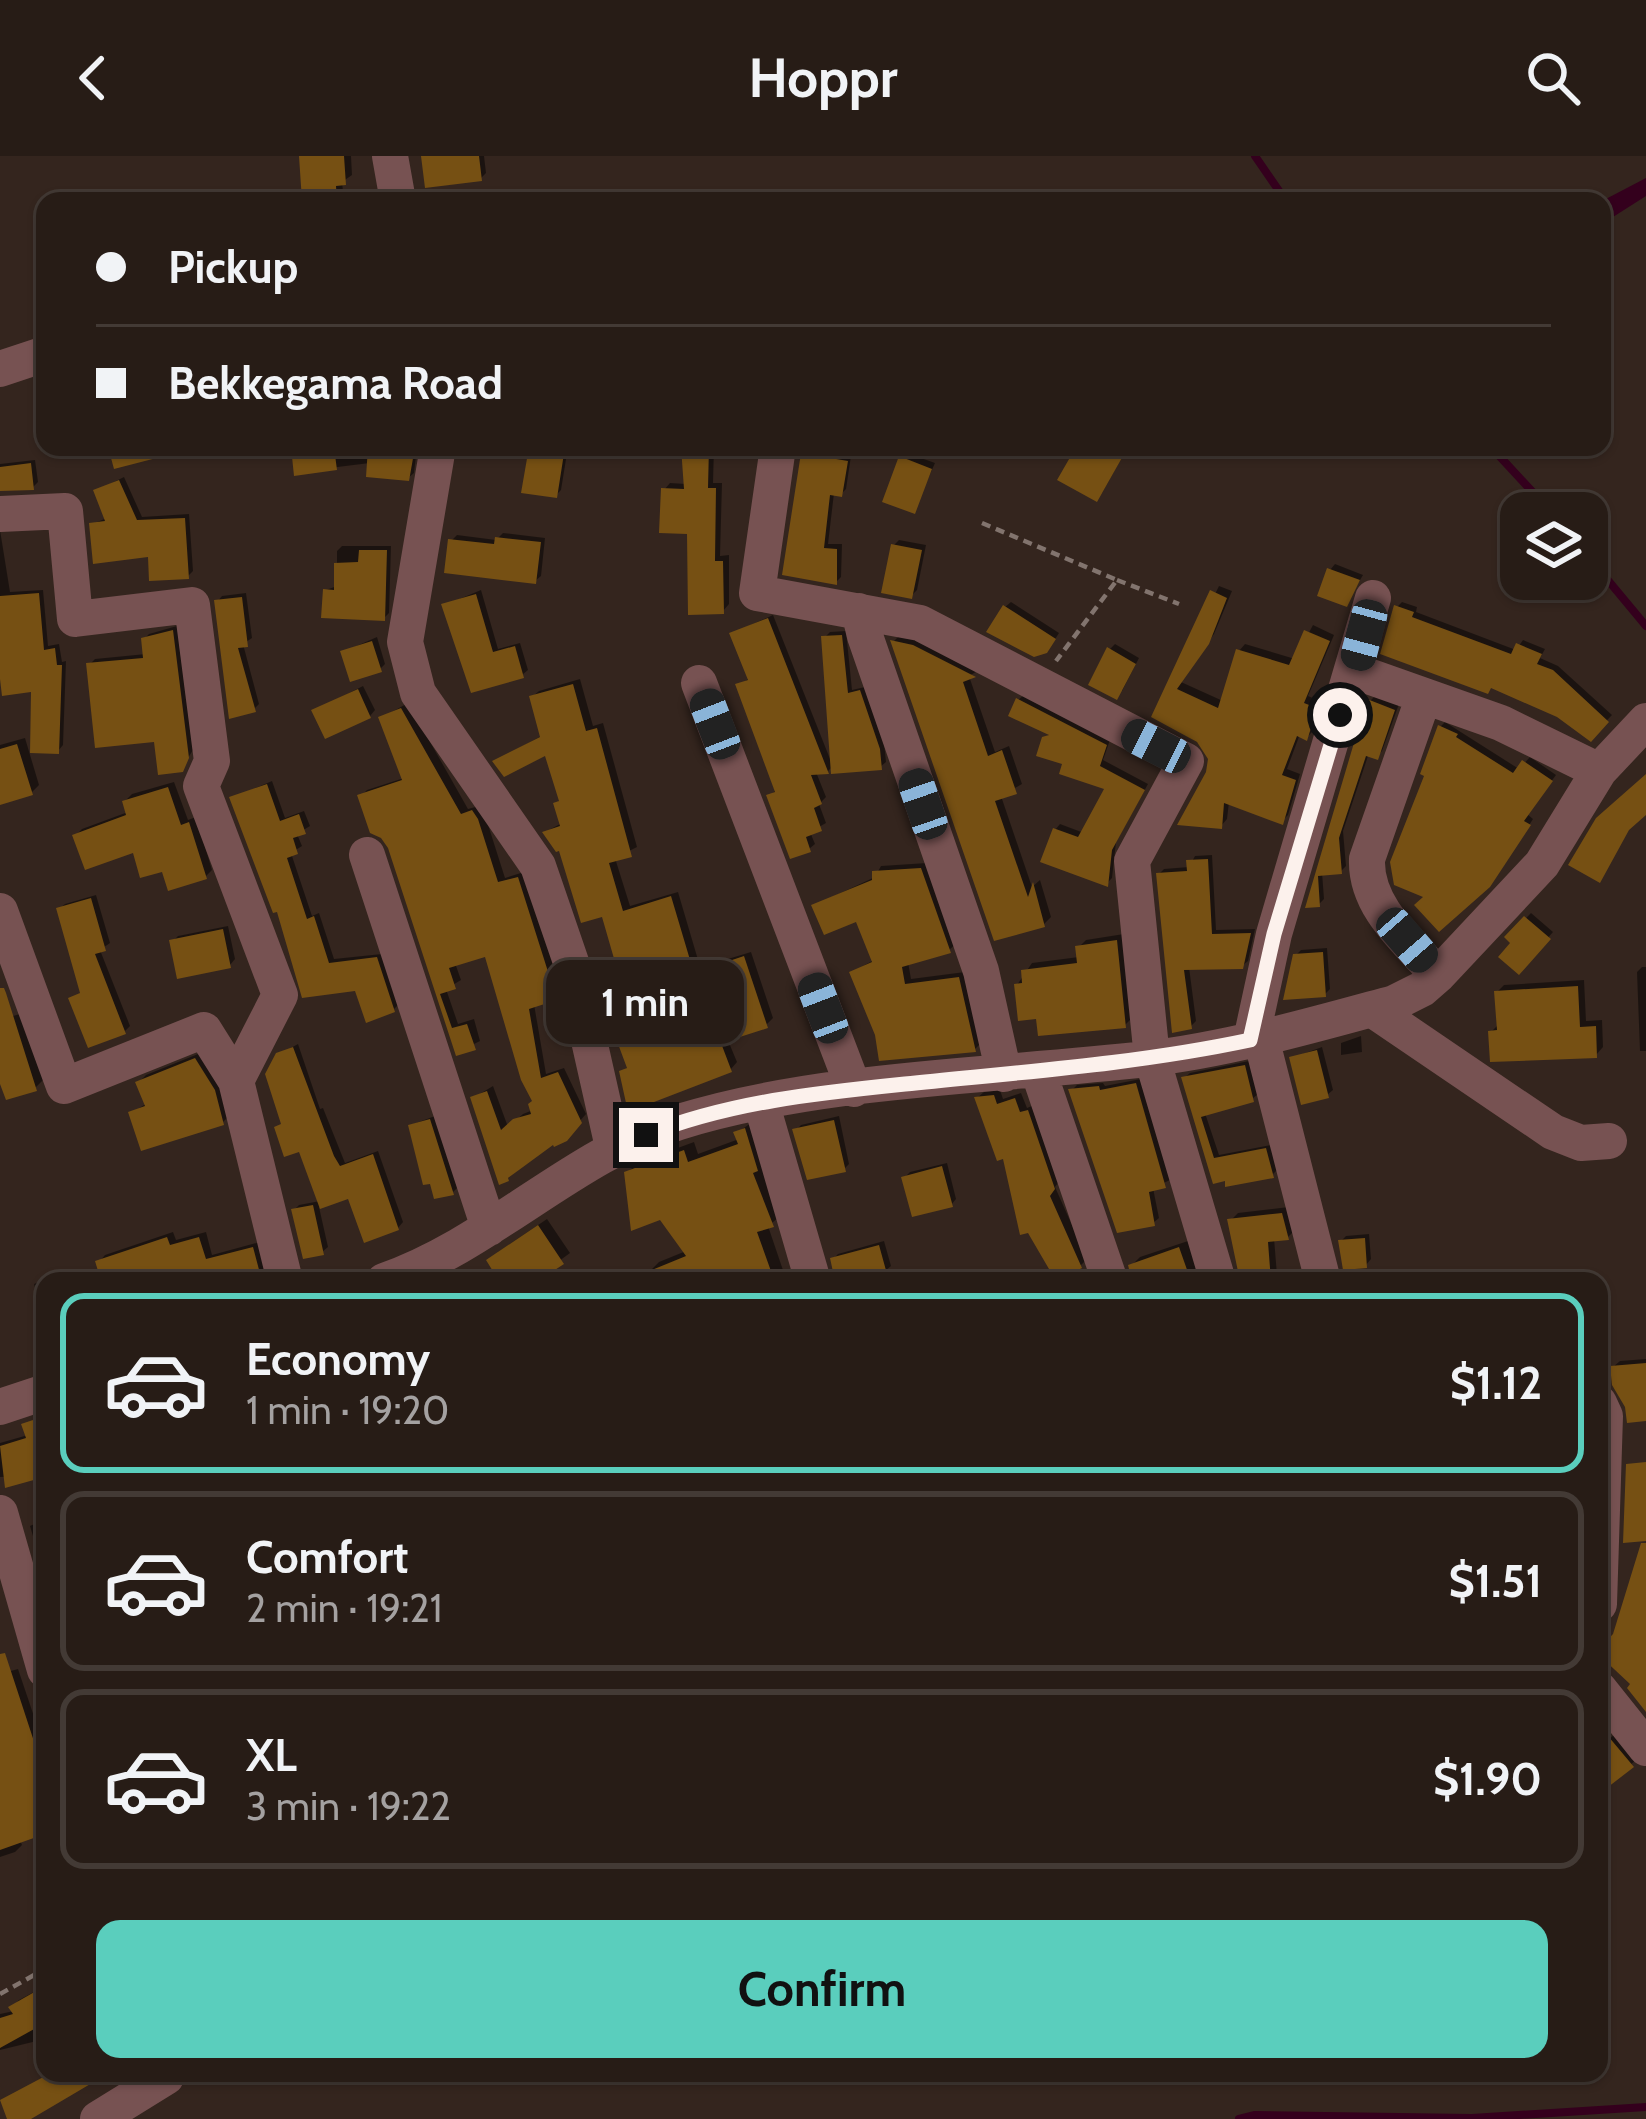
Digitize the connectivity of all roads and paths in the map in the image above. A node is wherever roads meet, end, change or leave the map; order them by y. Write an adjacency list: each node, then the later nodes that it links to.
1 (390, 156): 2 (street)
2 (396, 192)
3 (36, 357): 4 (street)
4 (0, 369)
5 (436, 456): 30 (street)
6 (777, 456): 12 (street)
7 (0, 514): 26 (street)
8 (982, 523): 9 (path)
9 (1117, 580): 11 (path); 15 (path)
10 (1373, 598): 13 (street)
11 (1179, 604)
12 (859, 611): 15 (street); 25 (street)
13 (1354, 671): 16 (street); 23 (street)
14 (699, 683): 27 (street)
15 (1038, 685): 24 (street)
16 (1424, 696): 18 (street); 21 (street)
17 (1646, 721): 18 (street)
18 (1600, 771): 21 (street)
19 (367, 854): 31 (street)
20 (0, 910): 26 (street)
21 (1438, 975): 22 (street)
22 (1372, 1009): 23 (street); 29 (street)
23 (1256, 1039): 24 (street); 37 (street)
24 (1152, 1058): 25 (street); 36 (street)
25 (1021, 1072): 27 (street); 35 (street)
26 (236, 1081): 32 (street)
27 (854, 1089): 28 (street)
28 (760, 1102): 30 (street); 34 (street)
29 (1609, 1141)
30 (614, 1147): 31 (street)
31 (489, 1228): 33 (street)
32 (284, 1272)
33 (402, 1272)
34 (810, 1272)
35 (1106, 1272)
36 (1215, 1272)
37 (1321, 1272)
38 (36, 1395): 39 (street)
39 (0, 1407)
40 (0, 1513): 41 (street)
41 (36, 1639)
42 (1608, 1700): 43 (street)
43 (1646, 1748)
44 (36, 1974): 45 (path)
45 (0, 1994)
46 (158, 2082): 47 (street)
47 (98, 2119)

